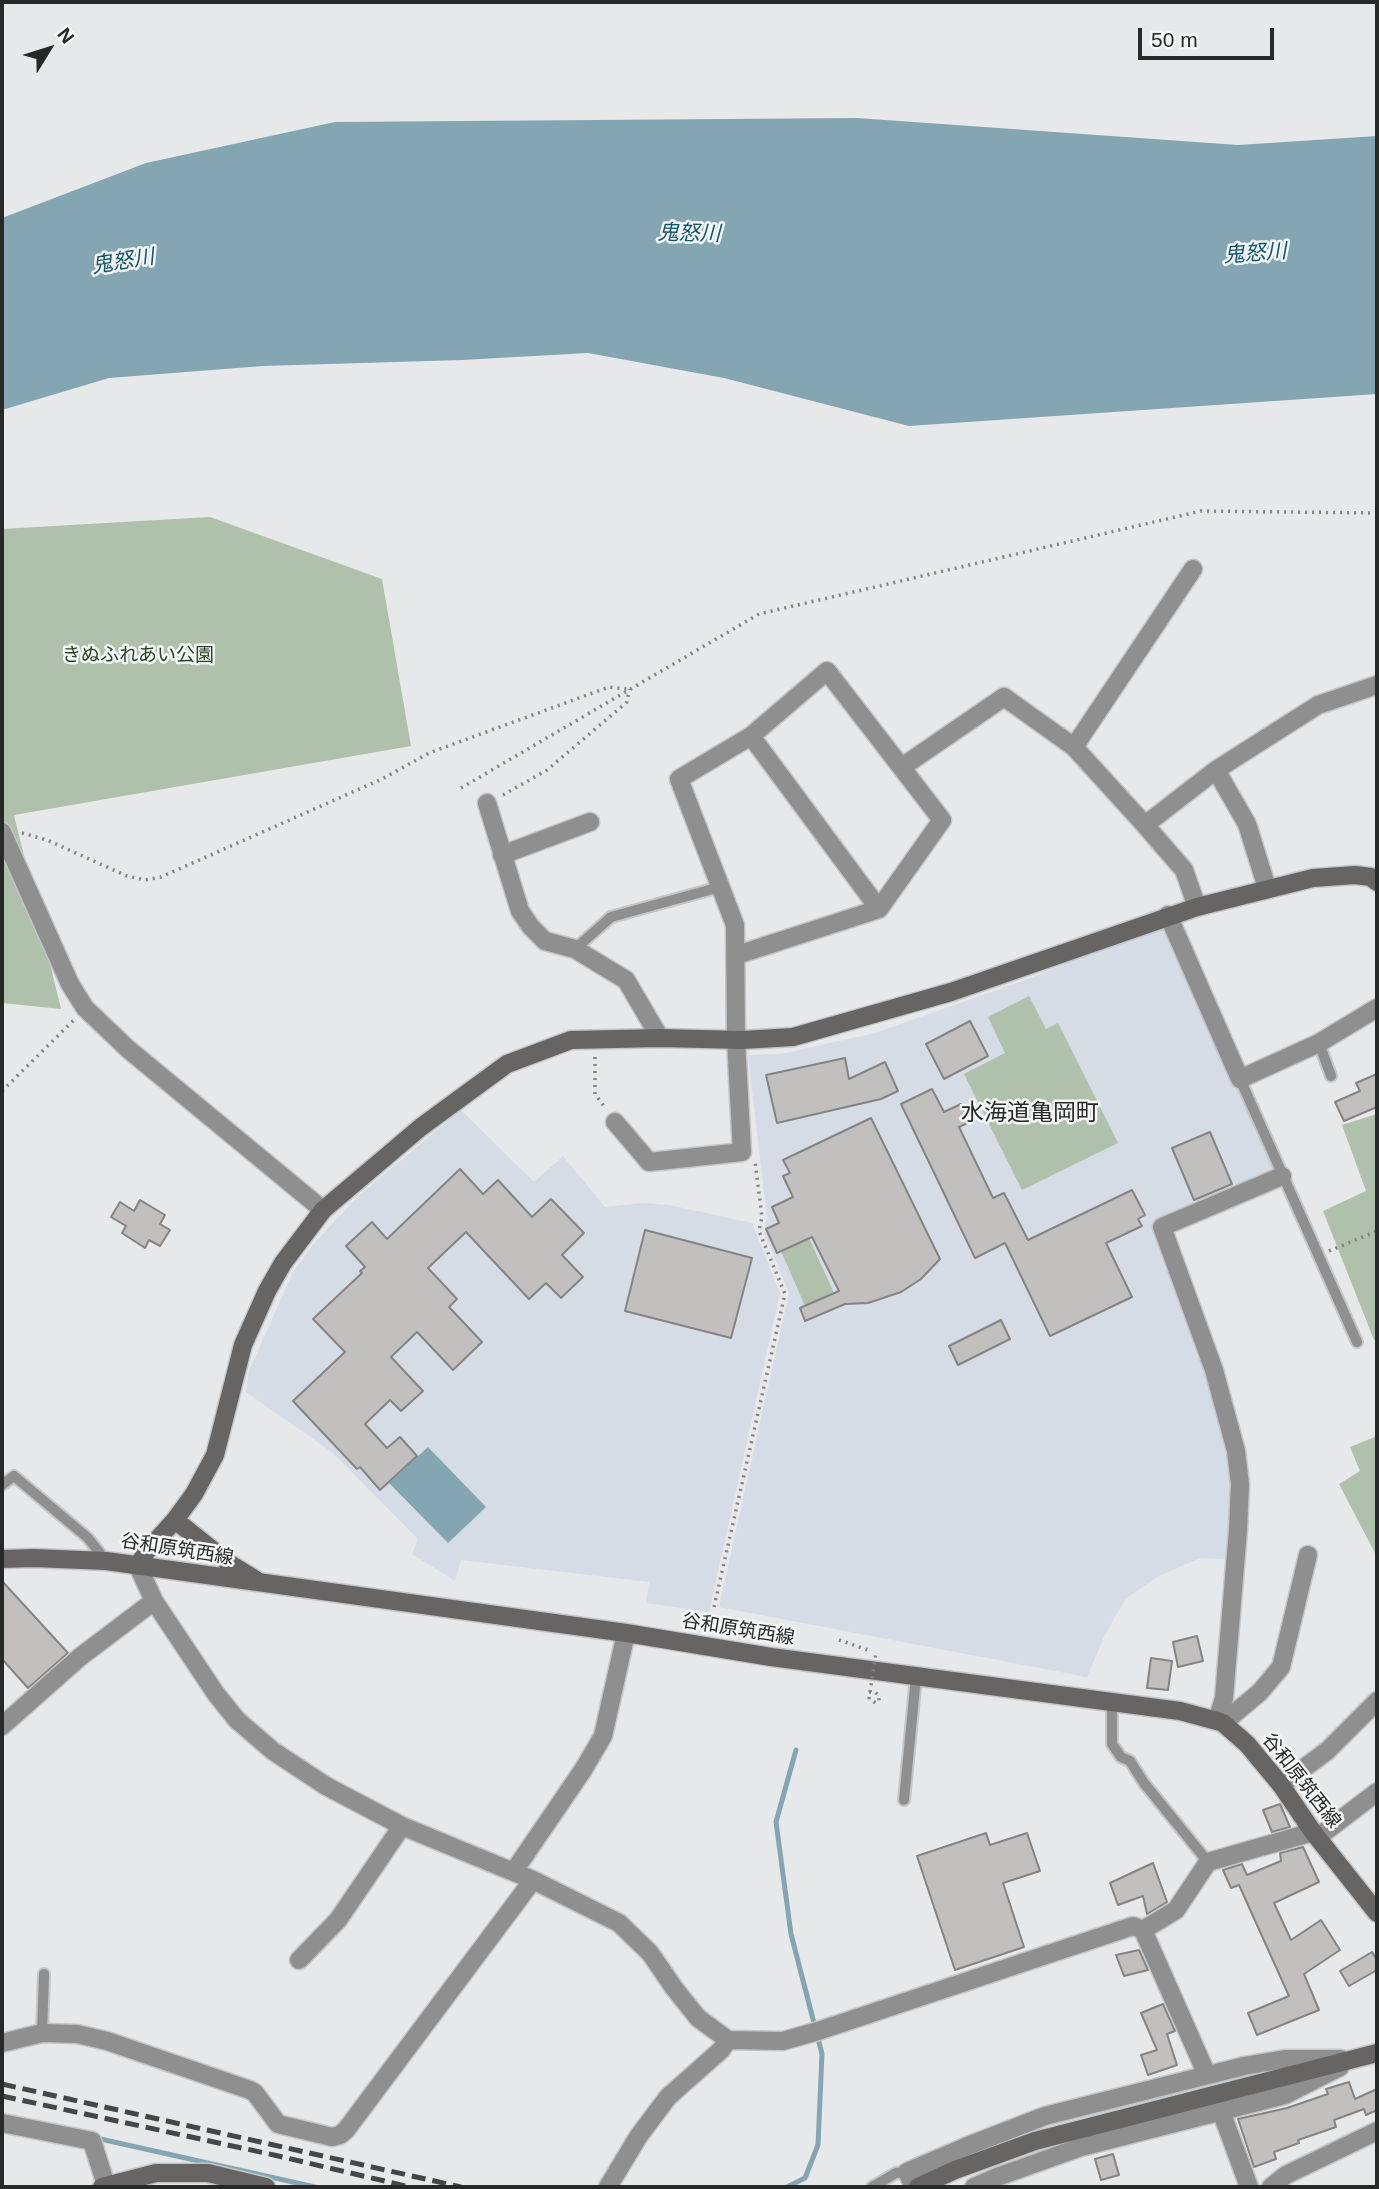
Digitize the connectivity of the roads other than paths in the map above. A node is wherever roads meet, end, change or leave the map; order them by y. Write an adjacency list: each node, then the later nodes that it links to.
1 (1193, 569): 4 (street)
2 (1377, 685): 6 (street)
3 (751, 736): 5 (street); 13 (street); 16 (street)
4 (1074, 747): 5 (street); 9 (street)
5 (902, 766): 16 (street)
6 (1216, 770): 9 (street); 14 (street)
7 (487, 803): 11 (street)
8 (590, 822): 11 (street)
9 (1145, 825): 15 (street)
10 (7, 831): 28 (street)
11 (502, 855): 18 (street)
12 (1377, 882): 14 (street)
13 (720, 887): 18 (lane); 19 (street)
14 (1267, 888): 15 (street)
15 (1197, 907): 17 (street)
16 (879, 909): 19 (street)
17 (1168, 915): 22 (street); 25 (street)
18 (575, 949): 21 (street)
19 (737, 955): 22 (street)
20 (1377, 1008): 23 (street)
21 (660, 1038): 22 (street); 28 (street)
22 (736, 1040): 26 (street)
23 (1319, 1043): 24 (lane); 25 (street)
24 (1331, 1076)
25 (1240, 1079): 27 (lane)
26 (615, 1122)
27 (1282, 1176): 29 (lane); 42 (street)
28 (323, 1210): 31 (street)
29 (1357, 1342)
30 (2, 1485): 34 (lane)
31 (175, 1520): 35 (street); 36 (street)
32 (1308, 1555): 42 (street)
33 (2, 1559): 34 (street, 谷和原筑西線)
34 (106, 1561): 35 (street, 谷和原筑西線)
35 (138, 1566): 36 (street, 谷和原筑西線); 37 (street)
36 (263, 1584): 38 (street, 谷和原筑西線)
37 (154, 1601): 43 (street); 47 (street)
38 (626, 1633): 39 (street, 谷和原筑西線); 50 (street)
39 (916, 1677): 41 (street, 谷和原筑西線); 46 (lane)
40 (1377, 1700): 44 (street)
41 (1112, 1702): 42 (street, 谷和原筑西線); 49 (lane)
42 (1220, 1722): 44 (street, 谷和原筑西線)
43 (2, 1726)
44 (1282, 1785): 48 (street, 谷和原筑西線)
45 (1377, 1791): 48 (street)
46 (904, 1800)
47 (402, 1826): 50 (street); 54 (street)
48 (1315, 1834): 49 (street); 52 (street, 谷和原筑西線)
49 (1208, 1861): 53 (street)
50 (514, 1871): 51 (street)
51 (533, 1880): 56 (street); 57 (street)
52 (1377, 1913)
53 (1143, 1930): 57 (street); 61 (street)
54 (299, 1960)
55 (44, 1974): 56 (lane)
56 (42, 2033): 58 (street)
57 (727, 2040): 68 (street)
58 (2, 2043)
59 (1377, 2053): 60 (street)
60 (1355, 2059): 61 (street); 62 (street); 65 (street)
61 (1207, 2075): 65 (street)
62 (1221, 2111): 70 (street); 71 (street)
63 (2, 2123): 66 (street)
64 (1377, 2132): 72 (street)
65 (913, 2182): 69 (lane)
66 (104, 2186): 67 (street)
67 (266, 2187)
68 (608, 2187)
69 (872, 2187)
70 (974, 2187)
71 (1249, 2187)
72 (1272, 2187)

